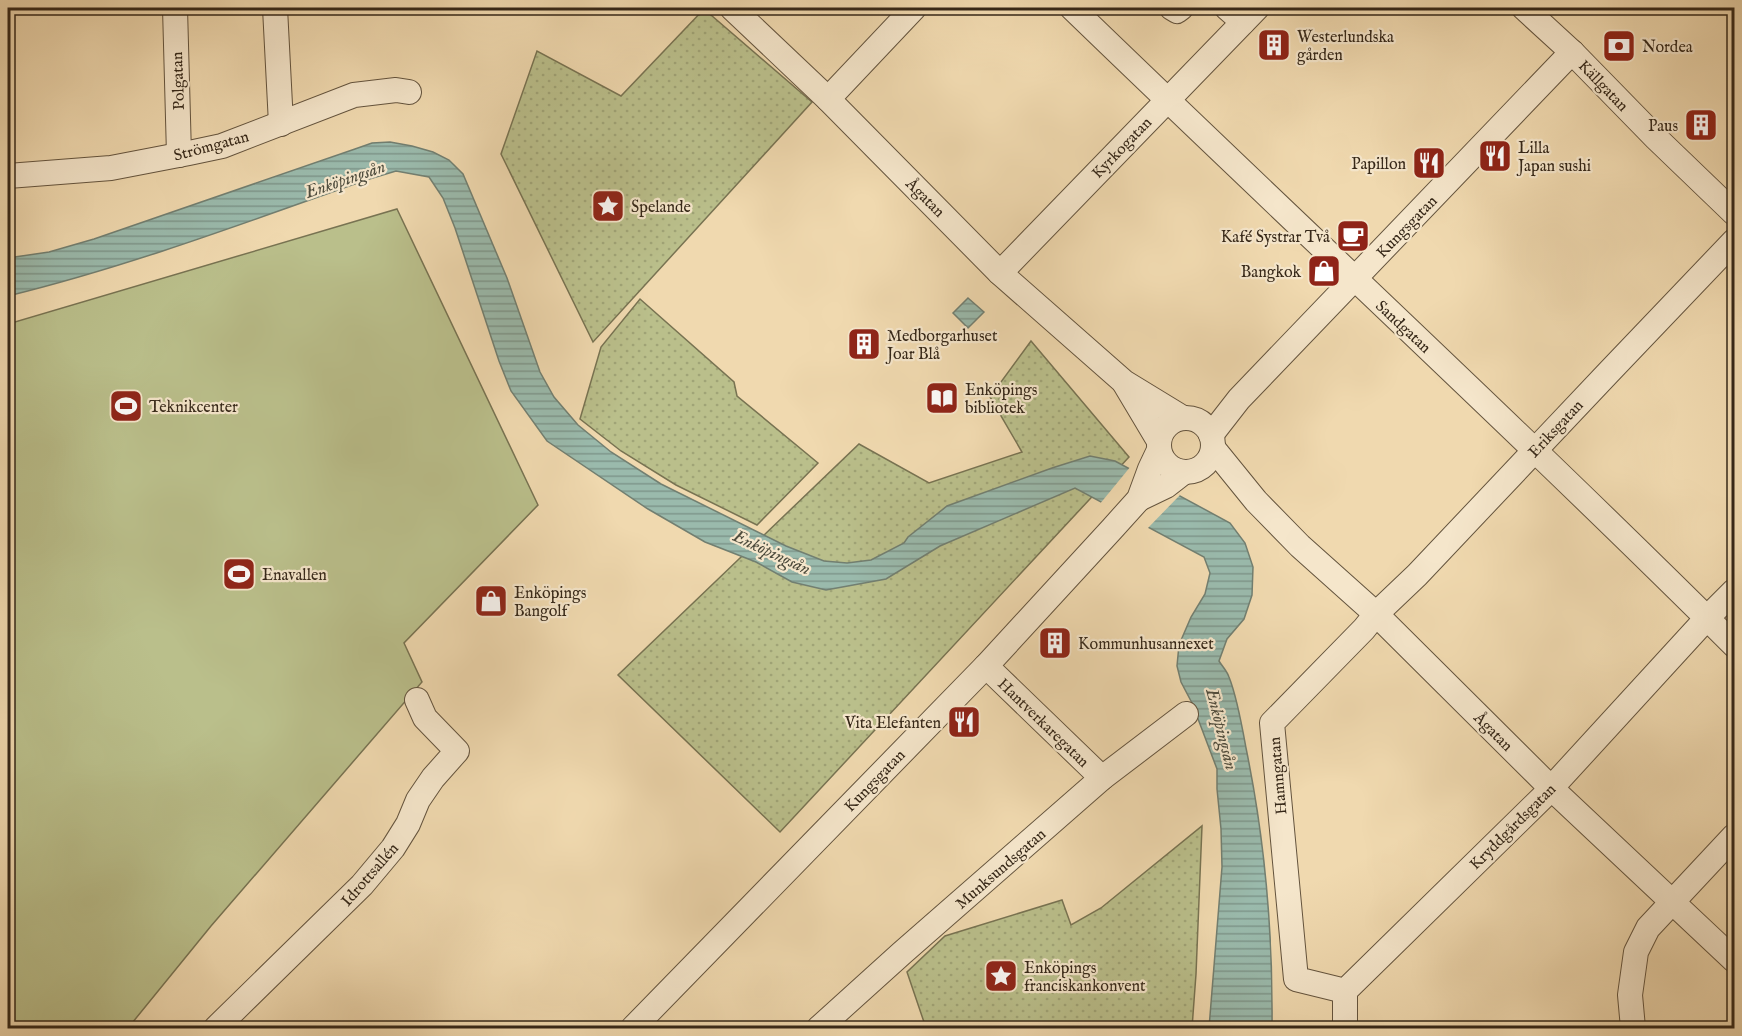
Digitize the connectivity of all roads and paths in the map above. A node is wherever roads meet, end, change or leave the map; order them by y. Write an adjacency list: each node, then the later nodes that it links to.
1 (175, 8): 15 (street, Polgatan)
2 (275, 8): 14 (street)
3 (732, 8): 12 (street, Ågatan)
4 (914, 8): 12 (street)
5 (1072, 8): 13 (street, Sandgatan)
6 (1172, 8): 7 (street)
7 (1181, 8)
8 (1524, 8): 10 (street, Källgatan)
9 (1242, 12): 13 (street, Kyrkogatan)
10 (1572, 52): 17 (street, Källgatan); 20 (street, Kungsgatan)
11 (409, 92): 14 (street, Strömgatan)
12 (828, 99): 19 (street, Ågatan)
13 (1167, 100): 19 (street, Kyrkogatan); 20 (street, Sandgatan)
14 (281, 124): 15 (street, Strömgatan)
15 (179, 155): 16 (street, Strömgatan)
16 (8, 176)
17 (1734, 213)
18 (1734, 241): 24 (street, Eriksgatan)
19 (1000, 273): 21 (street, Ågatan)
20 (1355, 279): 22 (street, Kungsgatan); 24 (street, Sandgatan)
21 (1124, 382): 22 (street, Ågatan); 23 (street, Ågatan)
22 (1201, 431): 23 (street); 25 (street); 26 (street, Ågatan)
23 (1159, 445): 25 (street); 25 (street, Ågatan)
24 (1535, 450): 28 (street, Eriksgatan); 29 (street, Sandgatan)
25 (1174, 476): 26 (street, Ågatan); 31 (street, Kungsgatan)
26 (1256, 501): 28 (street, Ågatan)
27 (1734, 591): 29 (street, Kryddgårdsgatan)
28 (1376, 614): 35 (street, Ågatan); 39 (street, Hamngatan)
29 (1707, 618): 30 (street, Sandgatan); 35 (street, Kryddgårdsgatan)
30 (1734, 645)
31 (986, 666): 34 (street, Hantverkaregatan); 41 (street, Kungsgatan)
32 (417, 700): 40 (street, Idrottsallén)
33 (1186, 714): 34 (street, Munksundsgatan)
34 (1102, 778): 42 (street, Munksundsgatan)
35 (1551, 788): 37 (street, Ågatan); 39 (street, Kryddgårdsgatan)
36 (1734, 836): 37 (street)
37 (1672, 901): 38 (street, Ågatan); 44 (street)
38 (1734, 960)
39 (1345, 991): 43 (street)
40 (216, 1029)
41 (633, 1029)
42 (819, 1029)
43 (1345, 1029)
44 (1633, 1029)

